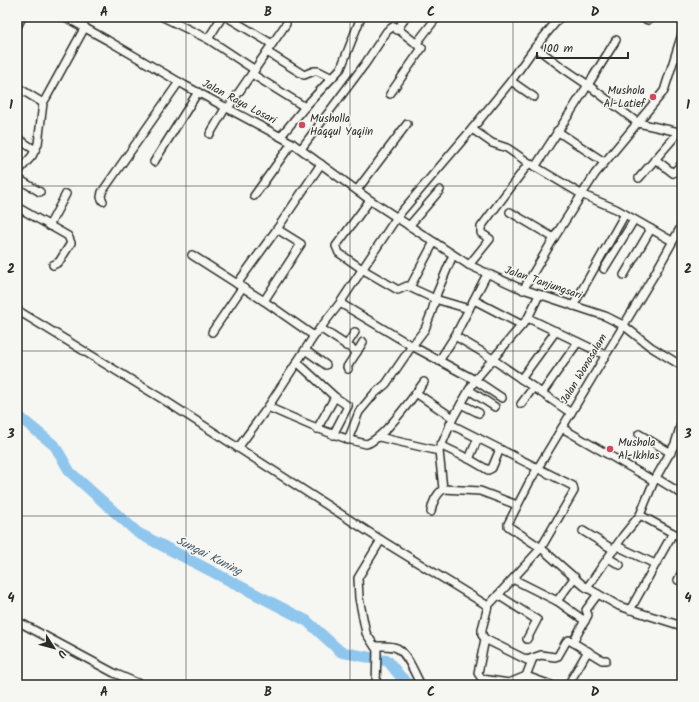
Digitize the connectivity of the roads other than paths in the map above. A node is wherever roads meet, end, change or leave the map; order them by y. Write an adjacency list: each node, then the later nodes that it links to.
1 (22, 17): 13 (street)
2 (65, 17): 14 (street, Jalan Raya Losari)
3 (163, 17): 17 (street)
4 (222, 17): 17 (street)
5 (228, 17): 19 (street)
6 (361, 17): 24 (street)
7 (406, 17): 15 (street)
8 (436, 17): 20 (street)
9 (560, 17): 21 (street)
10 (639, 17): 11 (street)
11 (649, 18)
12 (286, 24): 19 (street)
13 (17, 27)
14 (85, 28): 26 (street, Jalan Raya Losari); 32 (street)
15 (397, 30): 20 (street); 44 (street)
16 (682, 34): 35 (street)
17 (208, 39): 23 (street)
18 (616, 40): 27 (street)
19 (272, 44): 22 (street)
20 (416, 44): 30 (street)
21 (535, 47): 25 (street); 27 (street)
22 (267, 52): 23 (street); 24 (street)
23 (253, 72): 33 (street); 34 (street)
24 (332, 78): 34 (street)
25 (511, 80): 31 (street); 37 (street)
26 (179, 82): 29 (street, Jalan Raya Losari); 62 (street)
27 (588, 85): 35 (street); 38 (street)
28 (17, 87): 32 (street)
29 (198, 92): 33 (street, Jalan Raya Losari); 47 (street)
30 (390, 94)
31 (534, 97)
32 (43, 103): 45 (street)
33 (227, 107): 40 (street); 41 (street, Jalan Raya Losari)
34 (304, 107): 41 (street)
35 (638, 123): 39 (street); 48 (street)
36 (407, 124): 55 (street)
37 (472, 129): 51 (street); 66 (street)
38 (557, 131): 48 (street); 51 (street)
39 (681, 132): 46 (street)
40 (210, 134)
41 (281, 136): 43 (street, Jalan Raya Losari)
42 (17, 138): 45 (street)
43 (292, 143): 44 (street, Jalan Raya Losari); 60 (street)
44 (301, 149): 49 (street, Jalan Raya Losari)
45 (36, 150): 52 (street)
46 (656, 159): 50 (street); 54 (street)
47 (154, 162)
48 (604, 162): 59 (street)
49 (321, 164): 55 (street, Jalan Raya Losari); 71 (street)
50 (682, 164)
51 (532, 165): 59 (street); 79 (street)
52 (17, 174)
53 (17, 178): 57 (street)
54 (639, 178)
55 (357, 190): 61 (street, Jalan Raya Losari)
56 (440, 190): 70 (street)
57 (40, 192)
58 (66, 194): 69 (street)
59 (581, 194): 65 (street); 73 (street)
60 (254, 196)
61 (370, 200): 66 (street, Jalan Raya Losari); 81 (street)
62 (103, 201)
63 (17, 207): 69 (street)
64 (510, 212): 73 (street)
65 (625, 214): 67 (street); 92 (street)
66 (397, 217): 70 (street, Jalan Tanjungsari); 81 (street)
67 (634, 220): 72 (street); 80 (street)
68 (682, 225): 74 (street, Jalan Wonosalam)
69 (49, 226): 78 (street)
70 (409, 226): 75 (street, Jalan Tanjungsari)
71 (278, 229): 84 (street); 90 (street)
72 (651, 229): 74 (street); 83 (street)
73 (554, 238): 86 (street)
74 (672, 241): 97 (street, Jalan Wonosalam)
75 (434, 242): 77 (street, Jalan Tanjungsari); 85 (street)
76 (192, 255): 84 (street)
77 (453, 255): 79 (street, Jalan Tanjungsari); 88 (street)
78 (54, 265)
79 (469, 265): 82 (street, Jalan Tanjungsari)
80 (604, 269)
81 (362, 270): 85 (street); 91 (street)
82 (487, 274): 86 (street, Jalan Tanjungsari); 89 (street)
83 (624, 275)
84 (240, 286): 90 (street); 100 (street)
85 (410, 287): 88 (street)
86 (523, 290): 87 (street, Jalan Tanjungsari)
87 (539, 295): 92 (street, Jalan Tanjungsari); 95 (street)
88 (435, 299): 93 (street); 107 (street)
89 (474, 300): 93 (street); 96 (street)
90 (264, 301): 102 (street)
91 (340, 303): 98 (street); 107 (street)
92 (573, 306): 97 (street, Jalan Tanjungsari)
93 (469, 309): 103 (street)
94 (17, 310): 141 (street)
95 (528, 318): 96 (street); 99 (street)
96 (522, 325): 111 (street)
97 (622, 325): 110 (street, Jalan Wonosalam); 115 (street, Jalan Tanjungsari)
98 (320, 328): 102 (street); 106 (street)
99 (556, 331): 105 (street); 117 (street)
100 (212, 332)
101 (355, 332): 106 (street)
102 (314, 336): 108 (street)
103 (455, 336): 111 (street); 112 (street)
104 (363, 342): 109 (street)
105 (578, 342): 110 (street); 123 (street)
106 (346, 346): 109 (street)
107 (412, 346): 112 (street); 140 (street)
108 (305, 350): 113 (street); 114 (street)
109 (357, 352): 116 (street)
110 (605, 356): 131 (street, Jalan Wonosalam)
111 (492, 359): 117 (street); 118 (street)
112 (439, 361): 118 (street)
113 (297, 362): 124 (street); 129 (street)
114 (326, 365)
115 (682, 366)
116 (348, 369)
117 (521, 379): 120 (street)
118 (476, 380): 121 (street); 125 (street)
119 (424, 382): 122 (street)
120 (532, 388): 123 (street); 127 (street)
121 (469, 390): 126 (street); 128 (street)
122 (416, 393): 133 (street); 138 (street)
123 (542, 393): 131 (street)
124 (335, 397): 135 (street); 136 (street)
125 (502, 398)
126 (461, 404): 130 (street); 133 (street)
127 (521, 404)
128 (495, 407)
129 (268, 408): 135 (street); 141 (street)
130 (479, 413)
131 (571, 413): 134 (street, Jalan Wonosalam)
132 (682, 420): 144 (street)
133 (451, 421): 139 (street); 142 (street)
134 (562, 428): 146 (street, Jalan Wonosalam); 147 (street)
135 (317, 429): 136 (street)
136 (333, 434): 140 (street)
137 (639, 434): 144 (street)
138 (379, 437): 140 (street); 142 (street)
139 (478, 438): 143 (street); 145 (street)
140 (348, 440)
141 (238, 448): 156 (street)
142 (440, 448): 145 (street); 148 (street)
143 (500, 449): 145 (street); 146 (street)
144 (671, 453): 147 (street)
145 (469, 459)
146 (538, 468): 150 (street, Jalan Wonosalam); 157 (street)
147 (655, 480): 149 (street); 152 (street)
148 (443, 489): 150 (street); 151 (street)
149 (682, 494)
150 (517, 505): 157 (street, Jalan Wonosalam)
151 (431, 512)
152 (640, 515): 154 (street); 158 (street)
153 (583, 532): 158 (street)
154 (673, 533): 155 (street); 160 (street)
155 (682, 538)
156 (381, 540): 170 (street); 178 (street)
157 (541, 548): 163 (street); 164 (street)
158 (615, 548): 159 (street); 160 (street)
159 (608, 558): 161 (street); 166 (street)
160 (655, 564): 171 (street)
161 (620, 565)
162 (682, 572): 165 (street)
163 (575, 577): 166 (street); 169 (street)
164 (513, 579): 168 (street); 169 (street)
165 (678, 580)
166 (587, 588): 167 (street)
167 (598, 594): 171 (street); 173 (street)
168 (498, 595): 170 (street); 176 (street)
169 (557, 602): 173 (street)
170 (488, 606): 175 (street)
171 (630, 610): 174 (street)
172 (17, 621): 184 (street)
173 (585, 621): 177 (street)
174 (682, 626)
175 (485, 639): 180 (street); 182 (street)
176 (526, 639)
177 (573, 642): 179 (street); 180 (street)
178 (375, 646): 183 (street); 185 (street)
179 (588, 651): 181 (street); 187 (street)
180 (530, 659): 182 (street)
181 (606, 660)
182 (526, 676): 186 (street)
183 (376, 684)
184 (142, 685)
185 (421, 685)
186 (551, 685)
187 (568, 685)

